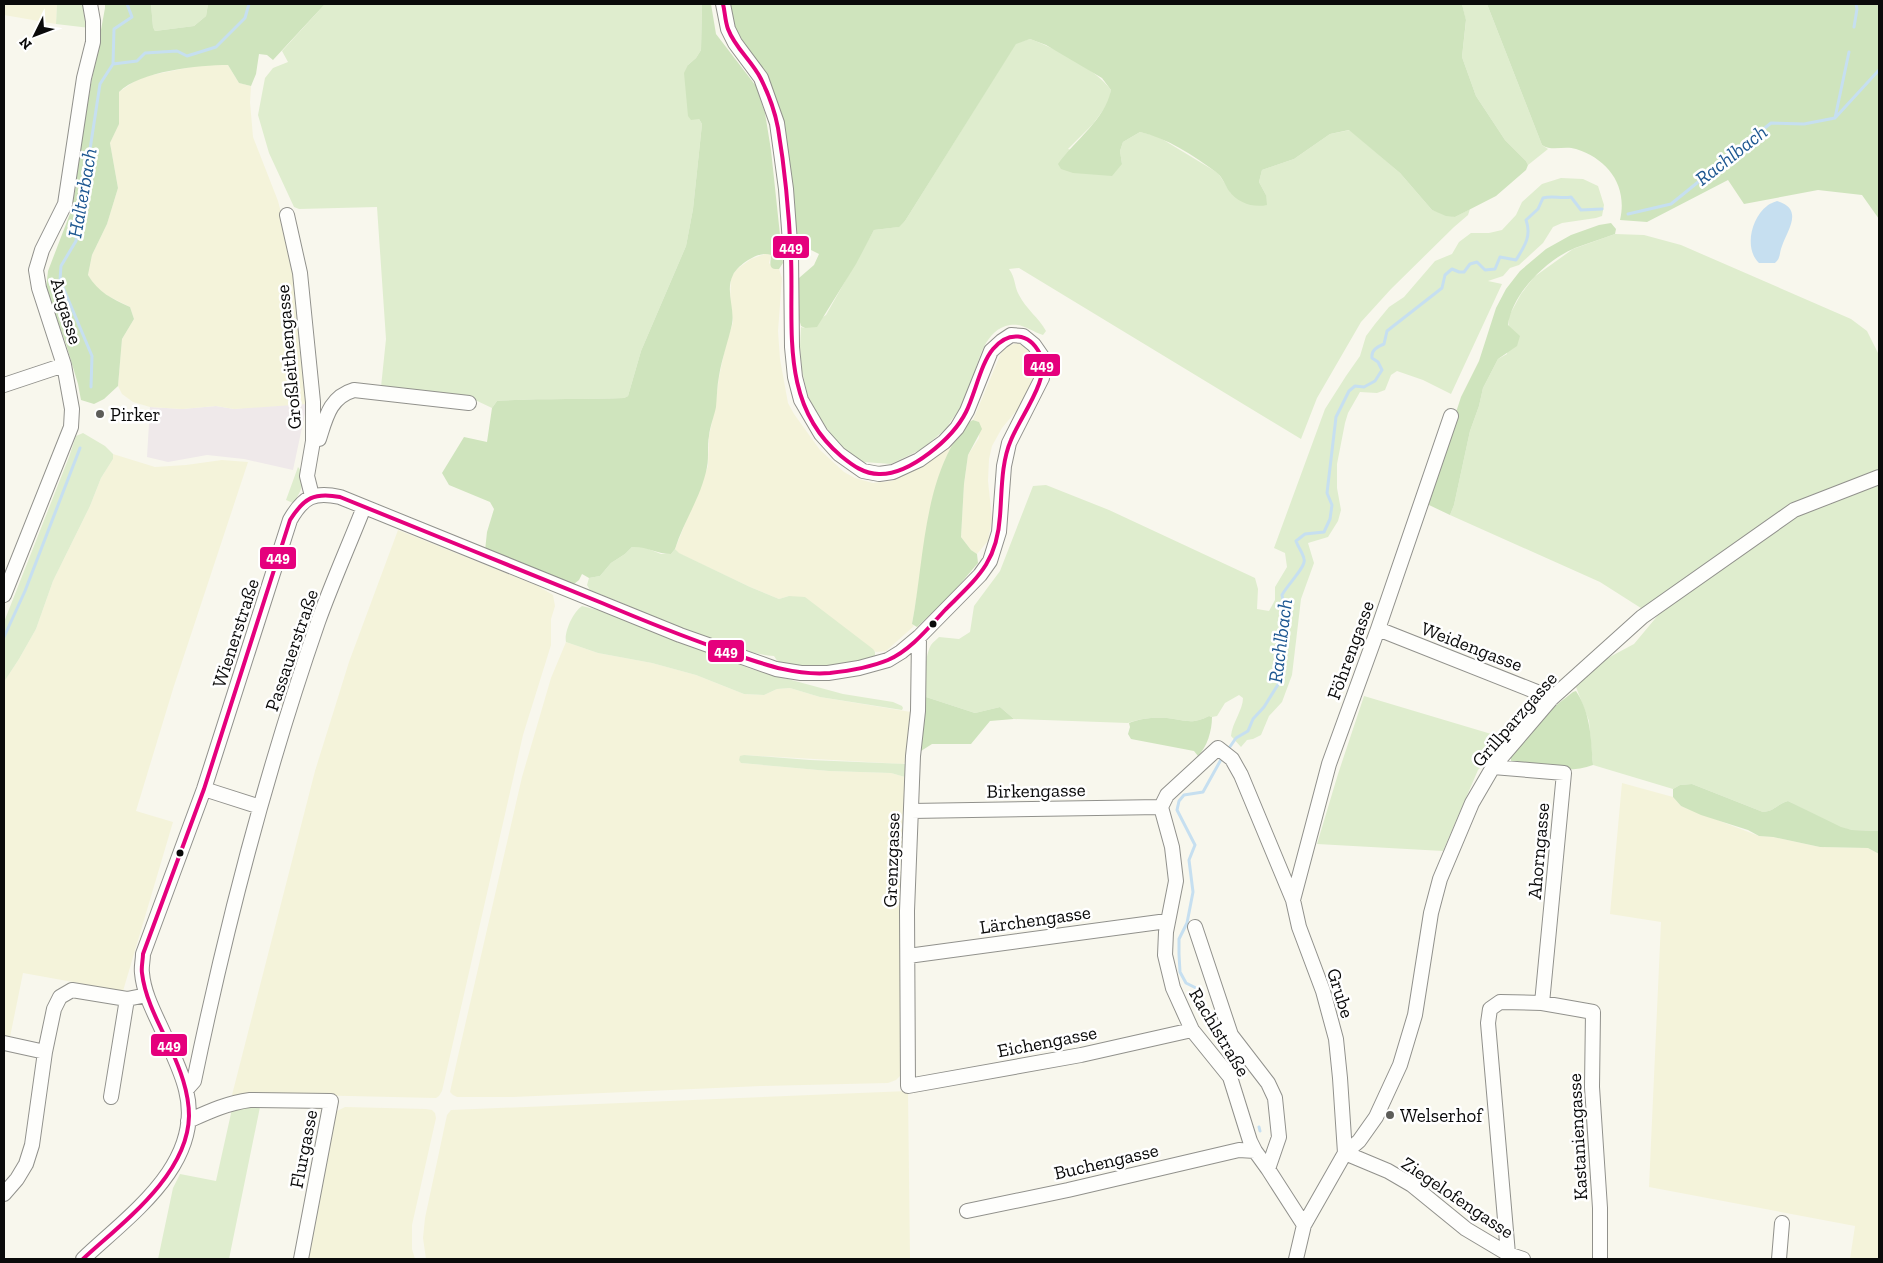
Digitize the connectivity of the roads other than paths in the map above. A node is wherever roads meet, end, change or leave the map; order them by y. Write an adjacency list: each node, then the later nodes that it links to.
1 (90, 4): 4 (street, Augasse)
2 (723, 4): 14 (street)
3 (287, 215): 8 (street, Großleithengasse)
4 (64, 365): 5 (street); 12 (street, Augasse)
5 (4, 385)
6 (469, 403): 8 (street)
7 (1451, 416): 13 (street, Föhrengasse)
8 (313, 441): 10 (street, Großleithengasse)
9 (1879, 476): 15 (street, Grillparzgasse)
10 (312, 496): 11 (street); 17 (street, Wienerstraße)
11 (364, 507): 14 (street); 18 (street, Passauerstraße)
12 (4, 595)
13 (1378, 629): 15 (street, Weidengasse); 21 (street, Föhrengasse)
14 (919, 637): 20 (street, Grenzgasse)
15 (1552, 698): 16 (street, Grillparzgasse)
16 (1493, 767): 27 (street, Ahorngasse); 36 (street, Grillparzgasse)
17 (204, 789): 18 (street); 25 (street, Wienerstraße)
18 (260, 807): 32 (street, Passauerstraße)
19 (1161, 807): 20 (street, Birkengasse); 21 (street, Grube); 22 (street, Rachlstraße)
20 (911, 812): 24 (street, Grenzgasse)
21 (1293, 900): 36 (street, Grube)
22 (1167, 921): 24 (street, Lärchengasse); 28 (street, Rachlstraße)
23 (1195, 927): 37 (street)
24 (908, 956): 31 (street, Grenzgasse)
25 (147, 995): 26 (street); 32 (street, Wienerstraße)
26 (127, 999): 30 (street); 33 (street)
27 (1542, 1003): 42 (street); 47 (street, Kastaniengasse)
28 (1192, 1030): 31 (street, Eichengasse); 35 (street, Rachlstraße)
29 (4, 1043): 30 (street)
30 (45, 1052): 38 (street)
31 (908, 1086)
32 (186, 1090): 34 (street, Wienerstraße)
33 (111, 1096)
34 (188, 1122): 43 (street, Wienerstraße); 44 (street, Flurgasse)
35 (1255, 1151): 37 (street, Rachlstraße); 39 (street, Buchengasse)
36 (1344, 1153): 41 (street); 42 (street, Ziegelofengasse)
37 (1268, 1168): 41 (street, Rachlstraße)
38 (4, 1194)
39 (967, 1211)
40 (1782, 1223): 48 (street)
41 (1304, 1225): 45 (street)
42 (1508, 1254): 46 (street, Ziegelofengasse)
43 (83, 1259)
44 (301, 1259)
45 (1296, 1259)
46 (1523, 1259)
47 (1600, 1259)
48 (1779, 1259)

